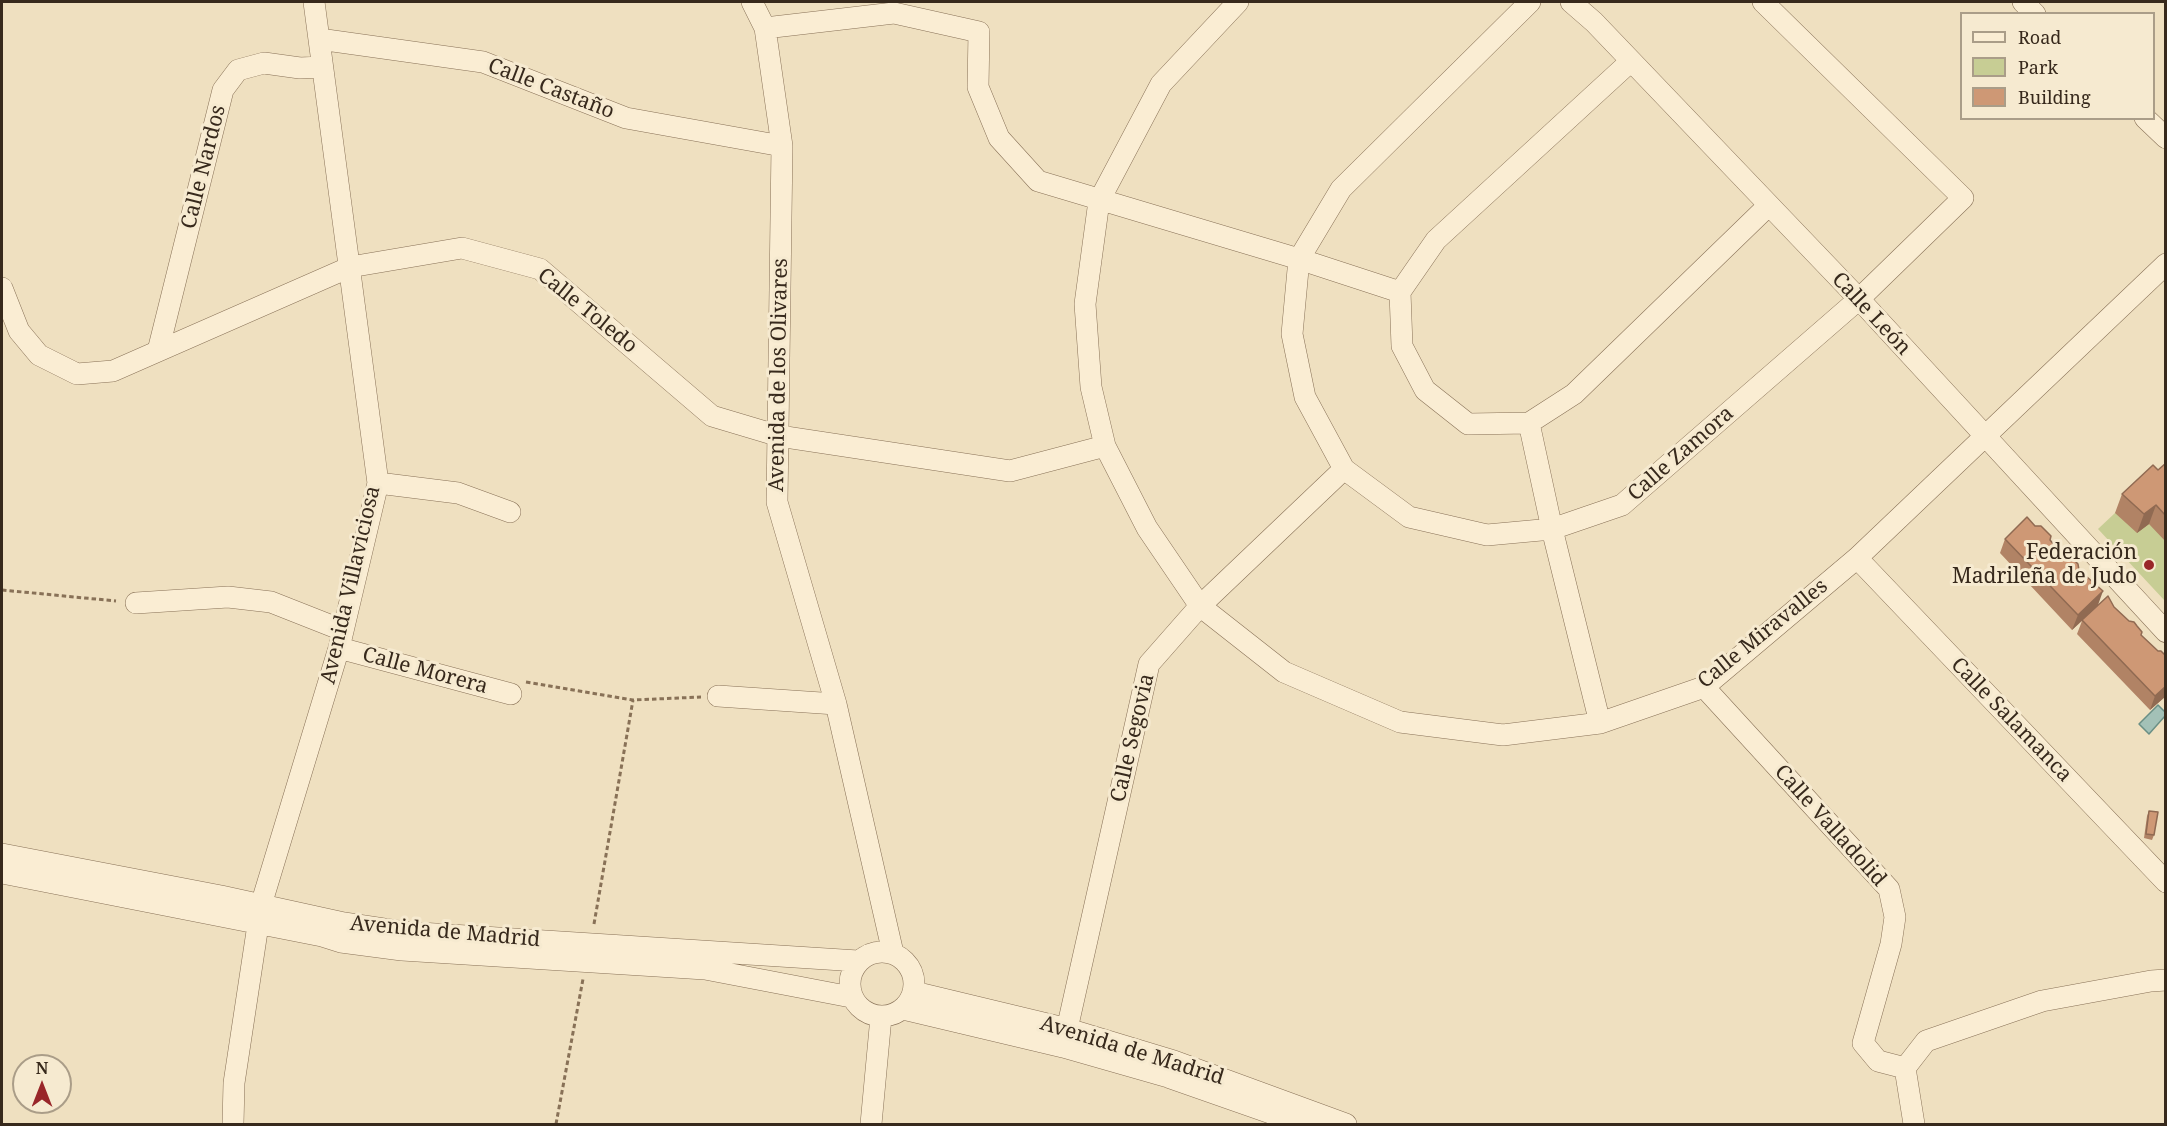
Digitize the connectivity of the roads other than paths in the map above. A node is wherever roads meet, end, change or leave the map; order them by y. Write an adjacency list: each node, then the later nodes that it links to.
1 (314, 2): 8 (street, Avenida Villaviciosa)
2 (752, 2): 7 (street, Avenida de los Olivares)
3 (1238, 2): 14 (street, Calle Miravalles)
4 (1530, 2): 16 (street, Calle Zamora)
5 (1571, 2): 9 (street, Calle León)
6 (1763, 2): 21 (street, Calle Zamora)
7 (765, 28): 13 (street, Avenida de los Olivares); 14 (street)
8 (319, 39): 10 (street, Avenida Villaviciosa); 13 (street, Calle Castaño)
9 (1631, 62): 15 (street, Calle León); 20 (street)
10 (322, 68): 18 (street, Avenida Villaviciosa); 22 (street, Calle Nardos)
11 (2147, 120): 12 (street)
12 (2166, 138)
13 (782, 146): 25 (street, Avenida de los Olivares)
14 (1099, 201): 16 (street); 26 (street, Calle Miravalles)
15 (1769, 205): 21 (street, Calle León); 23 (street)
16 (1299, 259): 20 (street); 27 (street, Calle Zamora)
17 (2166, 264): 24 (street, Calle Miravalles)
18 (350, 267): 22 (street, Calle Toledo); 25 (street, Calle Toledo); 28 (street, Avenida Villaviciosa)
19 (2, 288): 22 (street, Calle Toledo)
20 (1400, 292): 23 (street)
21 (1858, 300): 24 (street, Calle León); 30 (street, Calle Zamora)
22 (158, 351)
23 (1529, 423): 30 (street)
24 (1984, 435): 31 (street, Calle Miravalles); 34 (street, Calle León)
25 (779, 436): 26 (street, Calle Toledo); 39 (street, Avenida de los Olivares)
26 (1105, 446): 33 (street, Calle Miravalles)
27 (1344, 470): 30 (street, Calle Zamora); 33 (street, Calle Segovia)
28 (378, 483): 29 (street); 35 (street, Avenida Villaviciosa)
29 (510, 512)
30 (1552, 529): 40 (street)
31 (1857, 558): 36 (street, Calle Miravalles); 43 (street, Calle Salamanca)
32 (136, 603): 35 (street, Calle Morera)
33 (1200, 606): 40 (street, Calle Miravalles); 52 (street, Calle Segovia)
34 (2166, 632)
35 (341, 639): 37 (street, Calle Morera); 44 (street, Avenida Villaviciosa)
36 (1704, 687): 40 (street, Calle Miravalles); 53 (street, Calle Valladolid)
37 (505, 693)
38 (718, 696): 39 (street)
39 (836, 705): 46 (street, Avenida de los Olivares)
40 (1600, 723)
41 (2, 854): 44 (street, Avenida de Madrid)
42 (2, 873): 44 (street, Avenida de Madrid)
43 (2166, 882)
44 (259, 914): 45 (street, Avenida de Madrid); 54 (street, Avenida Villaviciosa)
45 (588, 953): 47 (street, Avenida de Madrid); 49 (street, Avenida de Madrid)
46 (893, 953): 47 (street); 50 (street)
47 (858, 961): 49 (street)
48 (2166, 980): 53 (street)
49 (851, 997): 51 (street)
50 (908, 1000): 51 (street); 52 (street, Avenida de Madrid)
51 (881, 1017): 55 (street)
52 (1065, 1038): 56 (street, Avenida de Madrid); 57 (street, Avenida de Madrid)
53 (1905, 1068): 58 (street)
54 (233, 1125)
55 (871, 1125)
56 (1302, 1125)
57 (1346, 1125)
58 (1914, 1125)

